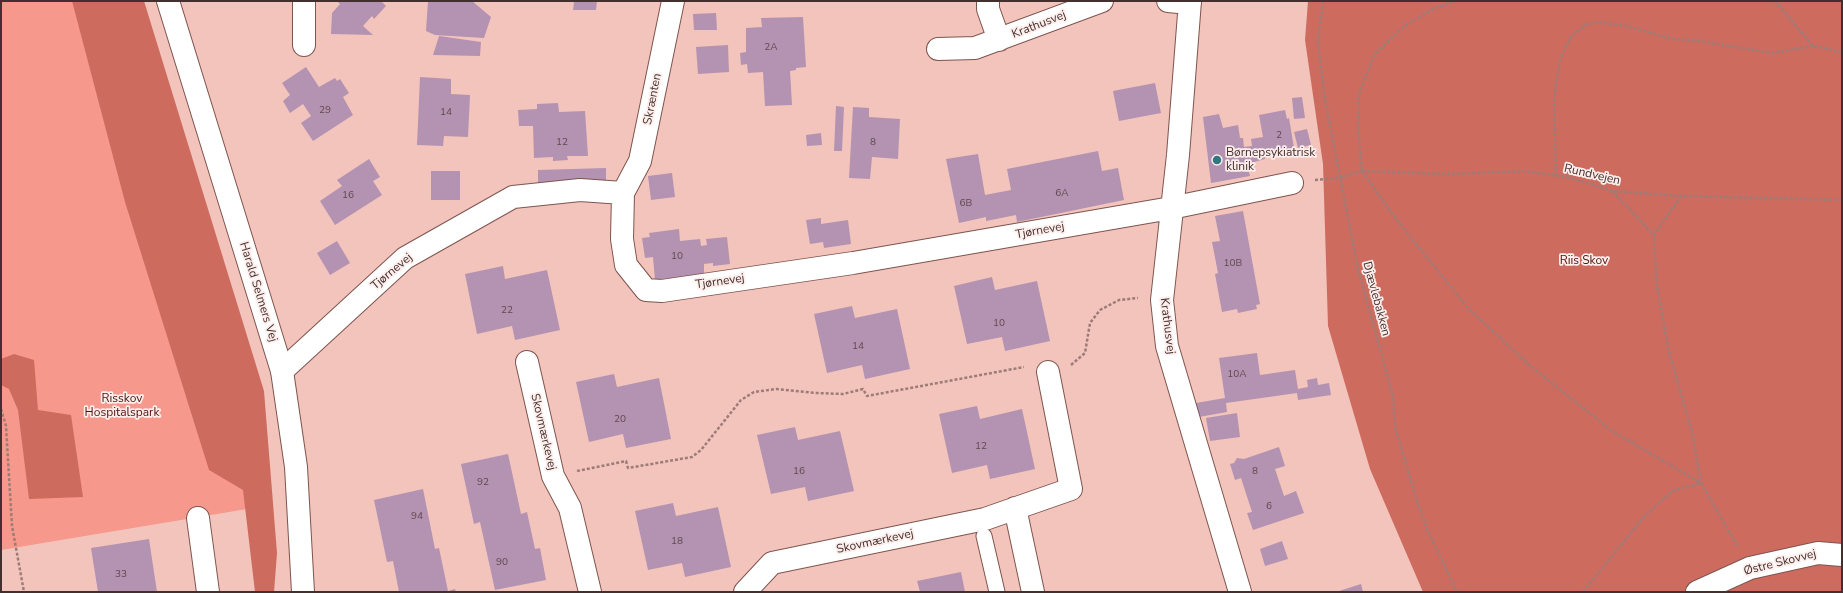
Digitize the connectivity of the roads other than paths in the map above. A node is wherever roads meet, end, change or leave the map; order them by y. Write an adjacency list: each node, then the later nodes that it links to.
1 (168, 1): 15 (street, Harald Selmers Vej)
2 (304, 1): 9 (street)
3 (673, 1): 12 (street, Skrænten)
4 (988, 1): 8 (street, Krathusvej)
5 (1102, 1): 8 (street, Krathusvej)
6 (1168, 1): 7 (street, Krathusvej)
7 (1190, 2): 13 (street, Krathusvej)
8 (998, 40): 10 (street, Krathusvej)
9 (304, 45)
10 (938, 49)
11 (1292, 183): 13 (street, Tjørnevej)
12 (623, 193): 13 (street, Tjørnevej); 15 (street, Tjørnevej)
13 (1171, 208): 27 (street, Krathusvej)
14 (527, 362): 23 (street, Skovmærkevej)
15 (282, 371): 22 (street, Harald Selmers Vej)
16 (1048, 372): 17 (street, Skovmærkevej)
17 (1015, 508): 24 (street, Skovmærkevej); 26 (street)
18 (198, 518): 21 (street)
19 (984, 536): 25 (lane)
20 (1842, 555): 28 (street, Østre Skovvej)
21 (208, 592)
22 (303, 592)
23 (590, 592)
24 (745, 592)
25 (997, 592)
26 (1033, 592)
27 (1240, 592)
28 (1697, 592)

